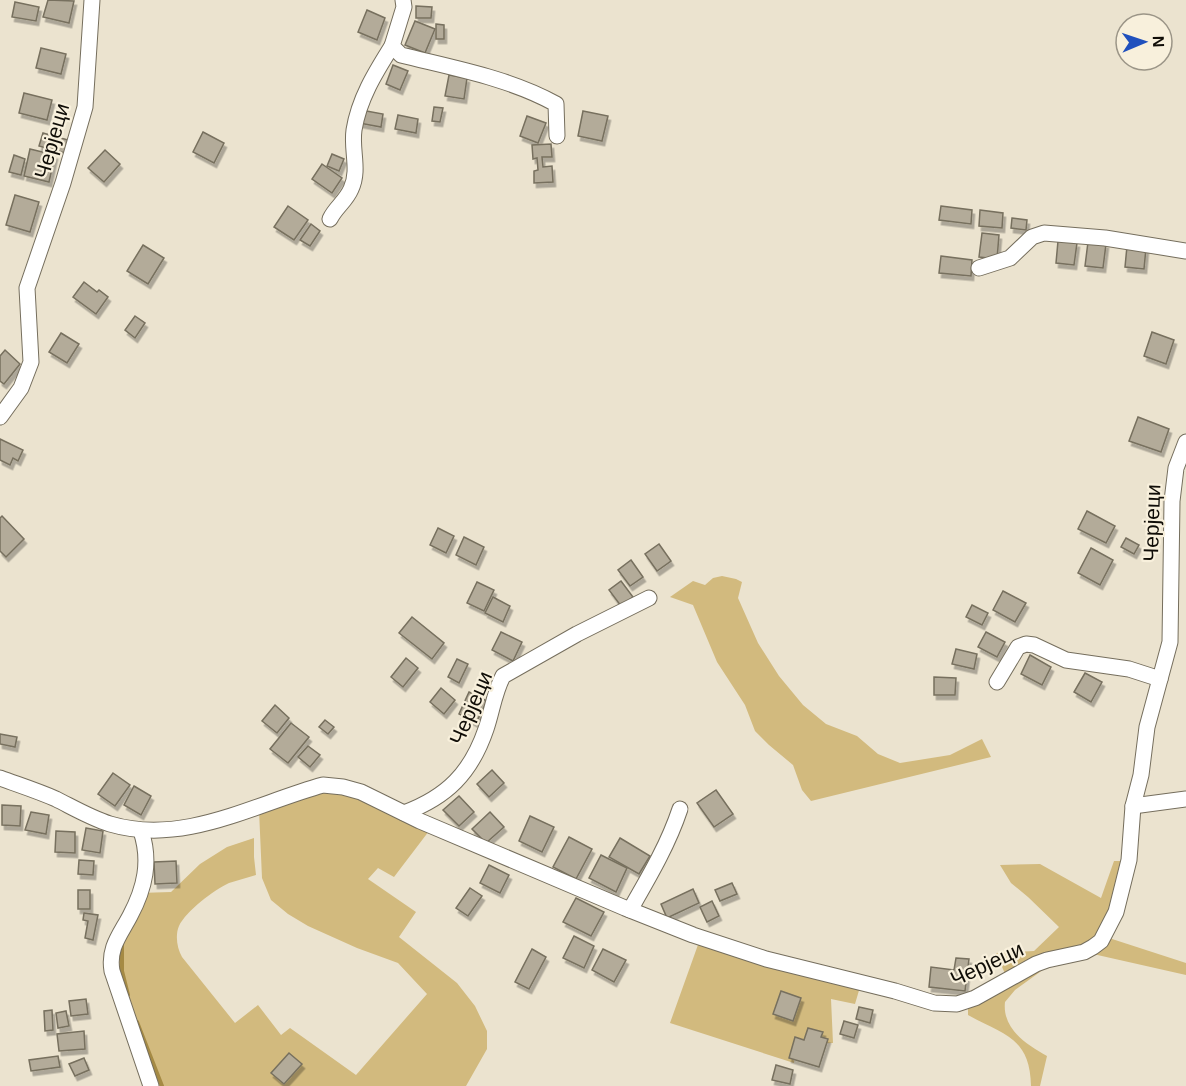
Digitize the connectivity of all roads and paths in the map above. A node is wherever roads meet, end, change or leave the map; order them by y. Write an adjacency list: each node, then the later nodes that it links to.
1 (92, 0): 8 (street, Черјеци)
2 (403, 0): 3 (street)
3 (392, 46): 4 (street); 5 (street)
4 (557, 136)
5 (330, 219)
6 (1186, 252): 7 (street)
7 (979, 268)
8 (0, 417)
9 (1186, 442): 11 (street, Черјеци)
10 (649, 598): 17 (street, Черјеци)
11 (1160, 679): 12 (street); 15 (street, Черјеци)
12 (997, 682)
13 (0, 778): 18 (street, Черјеци)
14 (1186, 799): 15 (street)
15 (1133, 806): 19 (street, Черјеци)
16 (680, 809): 19 (street)
17 (404, 813): 18 (street, Черјеци); 19 (street, Черјеци)
18 (141, 831): 20 (street)
19 (630, 910)
20 (151, 1086)

